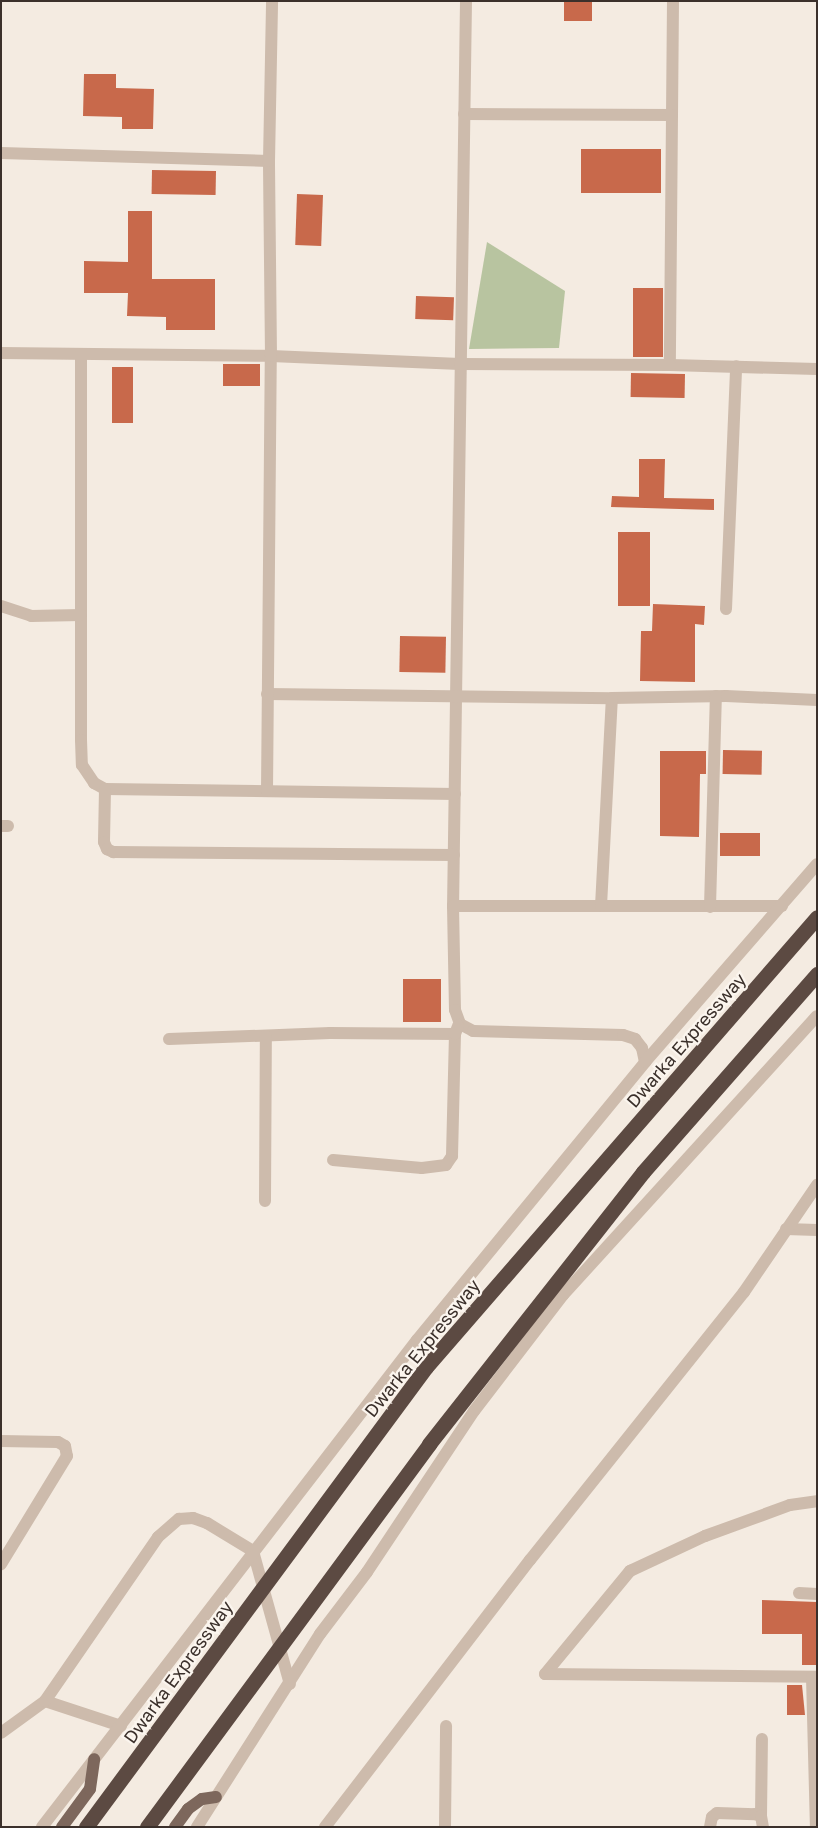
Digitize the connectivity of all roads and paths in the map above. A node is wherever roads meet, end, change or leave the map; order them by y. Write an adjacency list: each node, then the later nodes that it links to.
1 (272, 1): 7 (street)
2 (466, 1): 4 (street)
3 (673, 1): 5 (street)
4 (464, 114): 5 (street); 11 (street)
5 (672, 115): 12 (street)
6 (1, 153): 7 (street)
7 (269, 161): 10 (street)
8 (1, 353): 9 (street)
9 (82, 354): 10 (street); 17 (street)
10 (271, 356): 11 (street); 18 (street)
11 (460, 364): 12 (street); 19 (street)
12 (670, 365): 13 (street)
13 (736, 366): 14 (street); 16 (street)
14 (817, 369)
15 (1, 606): 17 (street)
16 (726, 609)
17 (82, 615): 23 (street)
18 (267, 694): 19 (street); 24 (street)
19 (457, 695): 21 (street); 25 (street)
20 (716, 696): 21 (street); 22 (street); 31 (street)
21 (612, 698): 29 (street)
22 (817, 700)
23 (105, 789): 24 (street); 26 (street)
24 (267, 791): 25 (street)
25 (455, 794): 26 (street)
26 (454, 855): 28 (street)
27 (817, 864): 30 (street)
28 (453, 906): 29 (street); 35 (street)
29 (601, 906): 31 (street)
30 (782, 906): 31 (street); 38 (street)
31 (710, 907)
32 (817, 917): 63 (highway, Dwarka Expressway, bridge)
33 (817, 974): 64 (highway, bridge)
34 (817, 1016): 51 (street)
35 (457, 1029): 36 (street); 38 (street); 39 (street)
36 (266, 1036): 37 (street); 41 (street)
37 (169, 1039)
38 (646, 1062): 46 (street)
39 (333, 1160)
40 (817, 1185): 42 (street)
41 (265, 1201)
42 (786, 1229): 43 (street); 59 (street)
43 (817, 1230)
44 (1, 1440): 47 (street)
45 (817, 1501): 50 (street)
46 (253, 1551): 51 (street); 52 (street); 53 (street)
47 (1, 1564)
48 (799, 1593): 49 (street)
49 (817, 1594)
50 (814, 1677): 71 (street)
51 (290, 1684): 58 (street)
52 (45, 1701): 53 (street); 55 (street)
53 (121, 1726): 57 (street)
54 (446, 1726): 69 (street)
55 (1, 1733)
56 (762, 1739): 60 (street)
57 (94, 1760): 61 (street); 62 (main road)
58 (216, 1797): 65 (main road); 66 (street)
59 (340, 1810): 67 (street); 68 (street)
60 (762, 1822): 70 (street)
61 (42, 1827)
62 (62, 1827)
63 (86, 1827)
64 (147, 1827)
65 (176, 1827)
66 (197, 1827)
67 (325, 1827)
68 (340, 1827)
69 (445, 1827)
70 (710, 1827)
71 (816, 1827)

